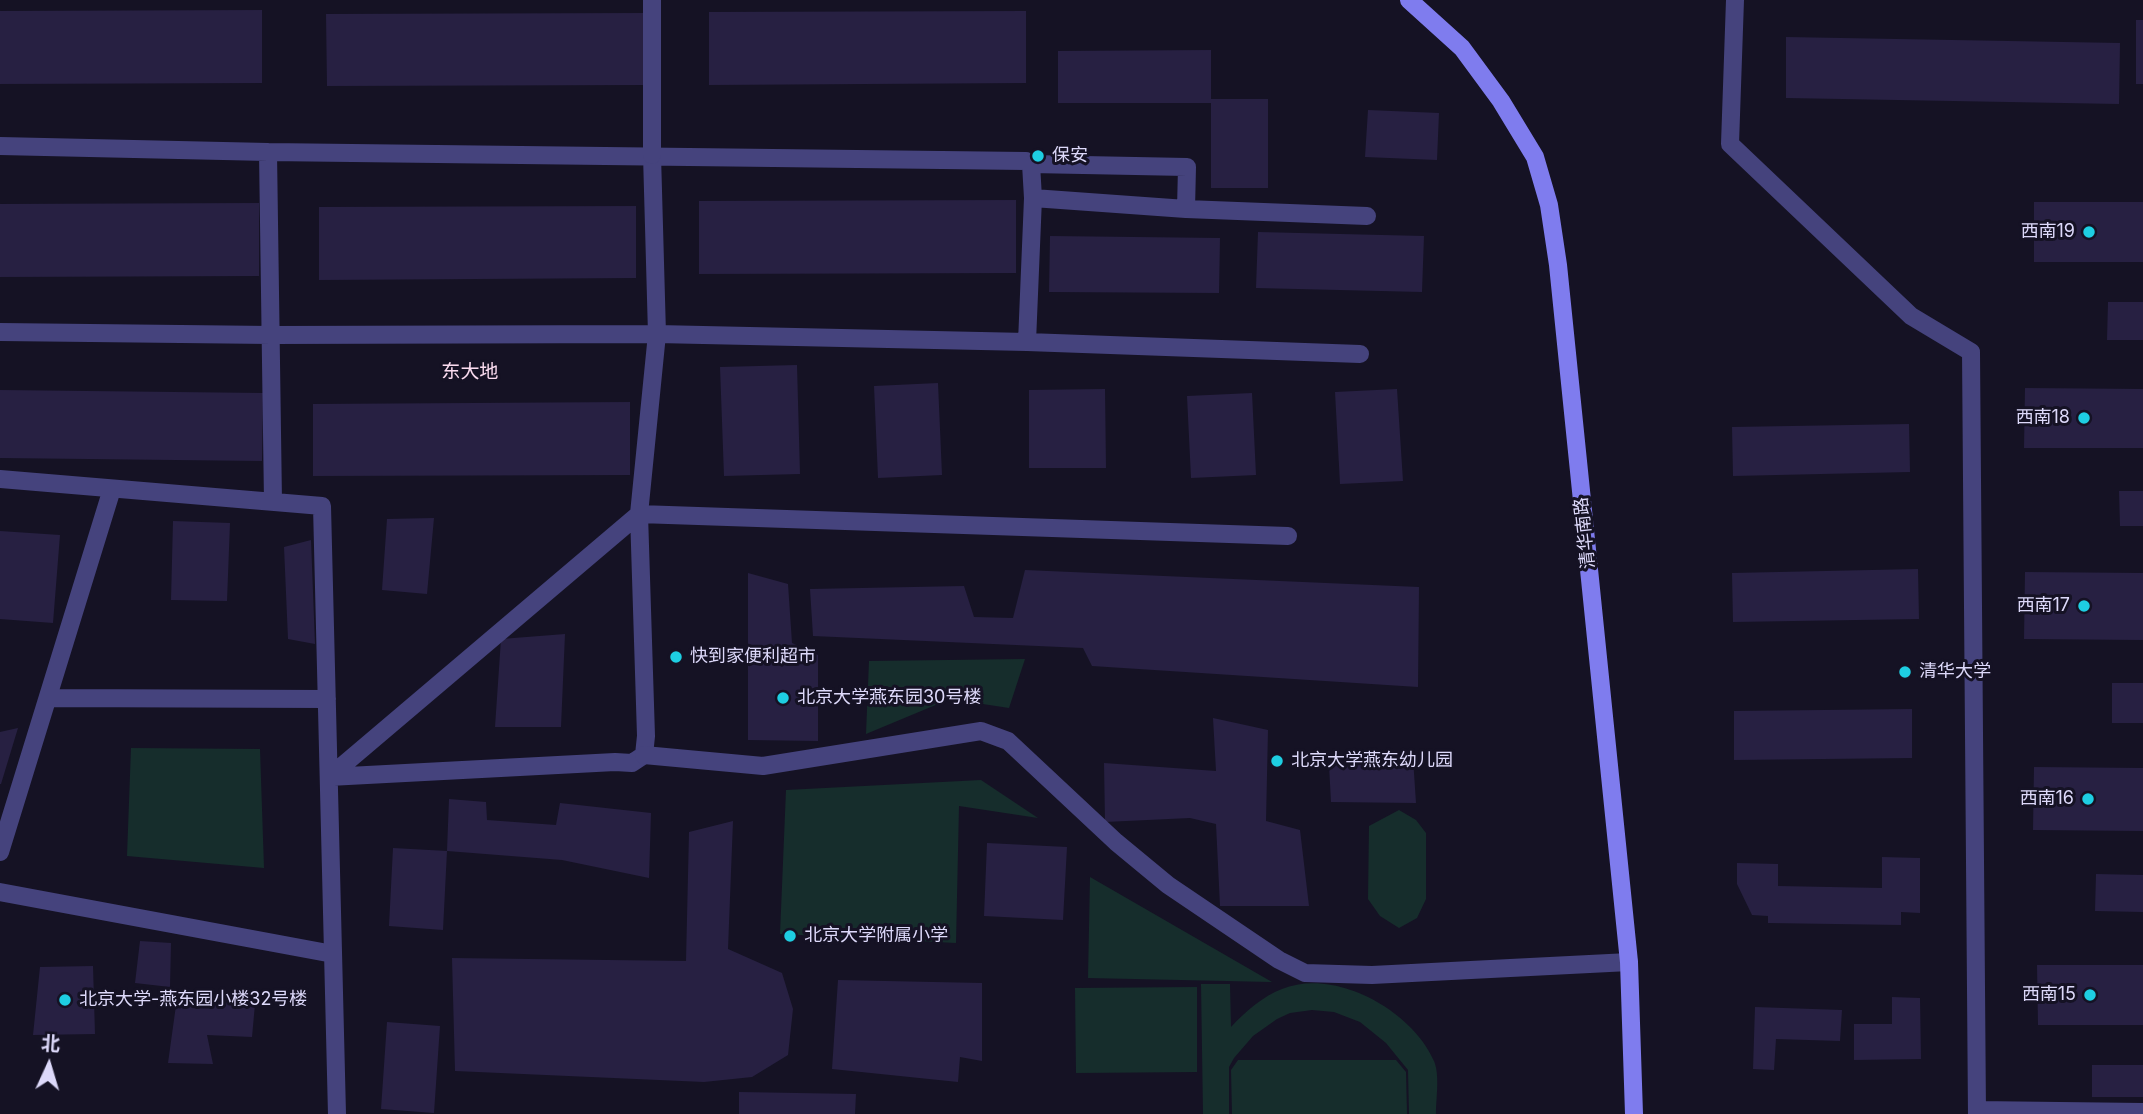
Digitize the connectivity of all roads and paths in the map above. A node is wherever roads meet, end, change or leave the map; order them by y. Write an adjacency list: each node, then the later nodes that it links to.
1 (652, 0): 6 (street)
2 (1409, 0): 28 (street, 清华南路)
3 (1735, 0): 29 (street)
4 (0, 146): 5 (street)
5 (268, 152): 6 (street); 13 (street)
6 (652, 155): 7 (street); 12 (street)
7 (1031, 164): 8 (street); 9 (street)
8 (1033, 198): 9 (street); 14 (street)
9 (1186, 209): 10 (street)
10 (1367, 216)
11 (0, 332): 13 (street)
12 (657, 334): 13 (street); 14 (street); 19 (street)
13 (271, 335): 18 (street)
14 (1027, 342): 15 (street)
15 (1360, 354)
16 (0, 479): 17 (street)
17 (112, 489): 18 (street); 21 (street)
18 (273, 502): 22 (street)
19 (639, 514): 20 (street); 23 (street); 24 (street)
20 (1288, 536)
21 (48, 698): 22 (street); 25 (street)
22 (327, 699): 24 (street)
23 (644, 755): 24 (street); 28 (street)
24 (329, 777): 27 (street)
25 (0, 852)
26 (0, 892): 27 (street)
27 (333, 954): 31 (street)
28 (1629, 962): 32 (street, 清华南路)
29 (1977, 1112): 30 (street)
30 (2143, 1112)
31 (337, 1114)
32 (1634, 1114)

